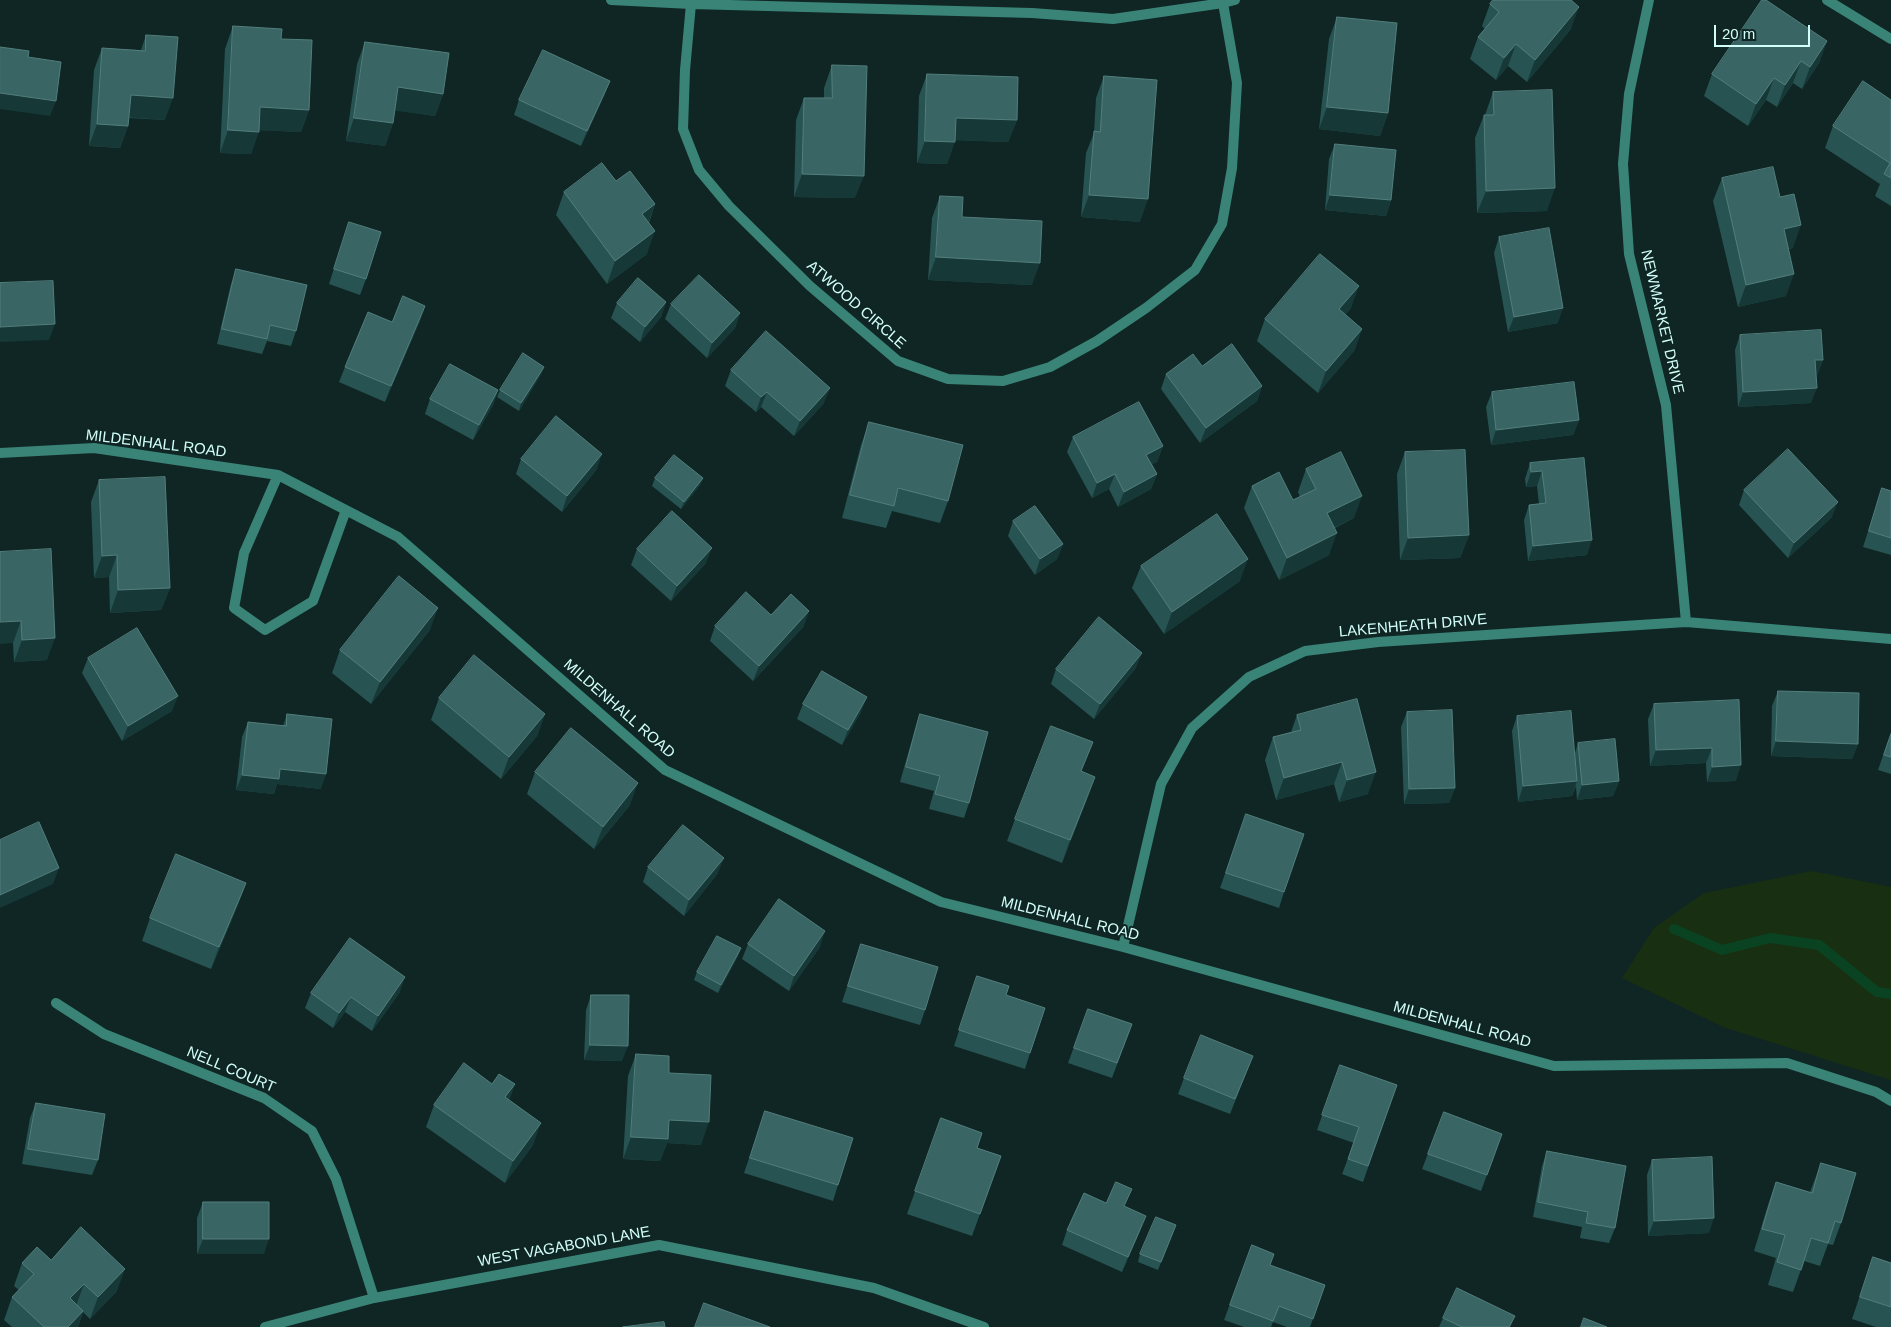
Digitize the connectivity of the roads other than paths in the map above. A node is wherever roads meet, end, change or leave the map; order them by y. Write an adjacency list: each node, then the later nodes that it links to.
1 (611, 0): 6 (street)
2 (1235, 0): 5 (street)
3 (1649, 0): 11 (street, NEWMARKET DRIVE)
4 (1827, 0): 7 (street)
5 (1223, 3): 6 (street); 6 (street, ATWOOD CIRCLE)
6 (691, 4)
7 (1891, 38)
8 (0, 453): 9 (street, MILDENHALL ROAD)
9 (278, 475): 10 (street, MILDENHALL ROAD); 10 (street)
10 (346, 510): 13 (street, MILDENHALL ROAD)
11 (1686, 622): 12 (street, LAKENHEATH DRIVE); 13 (street, LAKENHEATH DRIVE)
12 (1891, 639)
13 (1123, 947): 15 (street, MILDENHALL ROAD)
14 (56, 1003): 16 (street, NELL COURT)
15 (1891, 1100)
16 (374, 1298): 17 (street, WEST VAGABOND LANE); 18 (street, WEST VAGABOND LANE)
17 (265, 1327)
18 (984, 1327)

